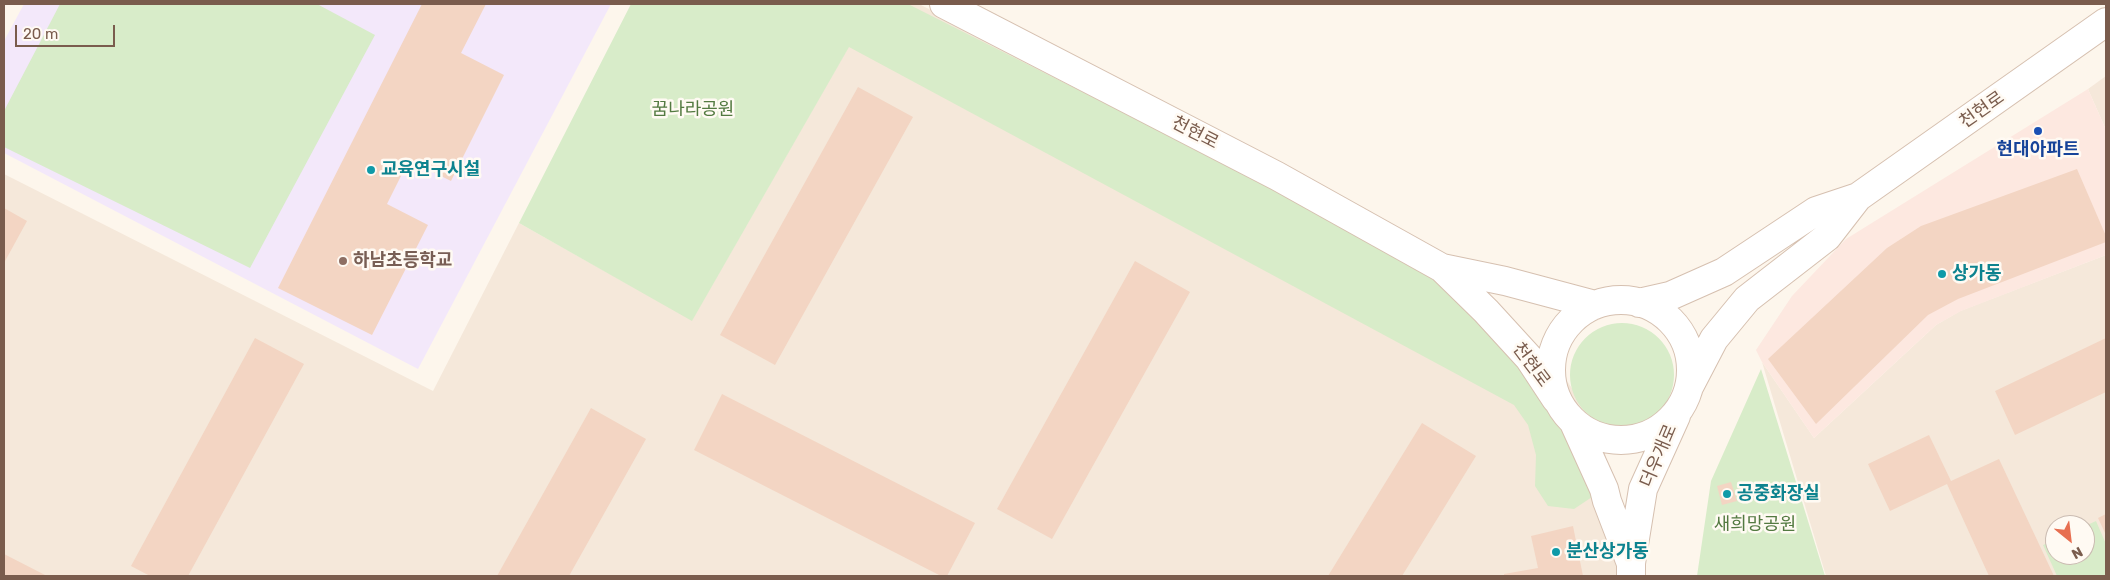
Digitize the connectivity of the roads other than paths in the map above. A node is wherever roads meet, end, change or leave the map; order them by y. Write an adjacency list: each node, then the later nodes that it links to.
1 (944, 4): 4 (main road, 천현로)
2 (2106, 22): 3 (main road, 천현로)
3 (1858, 197): 5 (main road, 천현로); 7 (main road, 천현로)
4 (1442, 268): 6 (main road, 천현로); 8 (main road, 천현로)
5 (1639, 303): 6 (main road); 7 (main road)
6 (1594, 305): 8 (main road)
7 (1684, 398): 9 (main road); 10 (main road, 더우개로)
8 (1556, 400): 9 (main road)
9 (1575, 425): 10 (main road, 더우개로)
10 (1631, 569)

